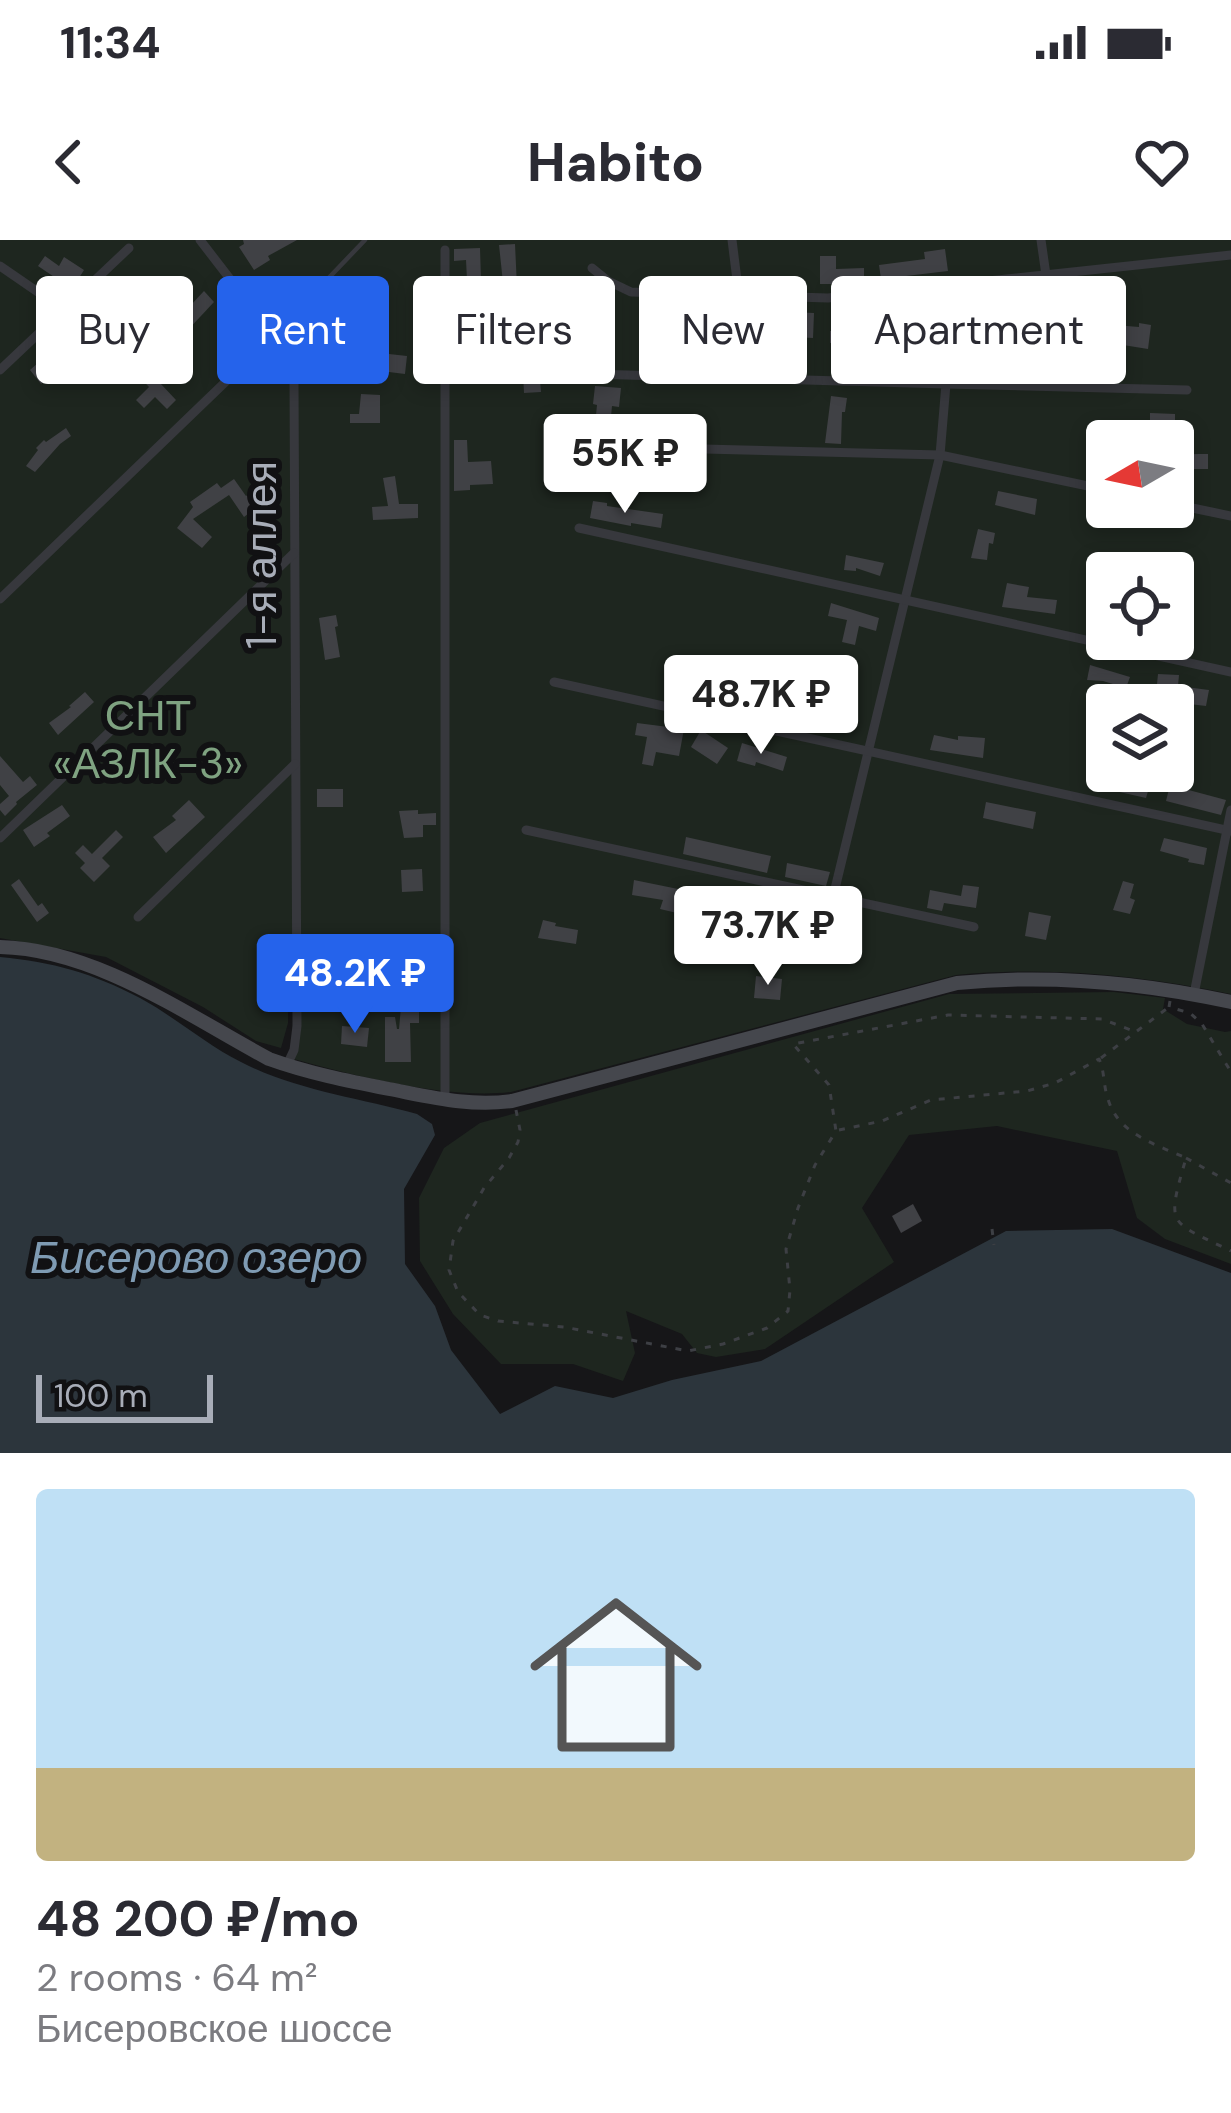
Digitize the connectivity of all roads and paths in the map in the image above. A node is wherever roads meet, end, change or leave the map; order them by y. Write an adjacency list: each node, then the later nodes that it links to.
1 (200, 240): 12 (street, 1-я аллея)
2 (365, 240): 13 (lane)
3 (732, 240): 14 (street)
4 (1041, 240): 10 (street)
5 (129, 248): 11 (street)
6 (445, 250): 55 (street)
7 (1231, 256): 10 (street)
8 (0, 266): 15 (street)
9 (592, 268): 16 (street)
10 (1046, 275): 17 (street)
11 (100, 276)
12 (227, 276)
13 (330, 276)
14 (736, 276)
15 (36, 291)
16 (639, 292)
17 (807, 298)
18 (36, 336): 19 (street)
19 (0, 370)
20 (615, 375): 21 (street)
21 (831, 381)
22 (223, 384): 33 (street)
23 (294, 384): 32 (street, 1-я аллея)
24 (946, 384): 25 (street); 27 (street)
25 (1187, 391)
26 (584, 446): 27 (street)
27 (940, 455): 28 (street); 34 (street)
28 (1086, 486)
29 (1194, 508): 30 (street)
30 (1231, 516)
31 (579, 528): 34 (street)
32 (295, 553): 38 (street, 1-я аллея); 42 (street)
33 (0, 599)
34 (905, 600): 35 (street); 37 (street)
35 (1231, 672)
36 (554, 682): 37 (street)
37 (868, 752): 41 (street); 43 (street)
38 (296, 764): 44 (street); 53 (street, 1-я аллея)
39 (1231, 810): 41 (street)
40 (526, 830): 43 (street)
41 (1229, 831): 48 (street)
42 (0, 838)
43 (833, 897): 45 (street)
44 (138, 916)
45 (974, 927)
46 (0, 947): 53 (main road)
47 (1172, 990): 48 (main road); 50 (path); 56 (main road)
48 (1195, 994): 49 (main road)
49 (1231, 1002)
50 (1168, 1007): 51 (path); 54 (path)
51 (1136, 1032): 52 (path); 57 (path)
52 (1099, 1059): 57 (path); 58 (path)
53 (286, 1065): 55 (main road)
54 (1231, 1072)
55 (446, 1100): 56 (main road)
56 (512, 1101): 57 (path)
57 (836, 1131)
58 (1186, 1158): 59 (path); 62 (path)
59 (1231, 1183)
60 (992, 1229): 61 (path)
61 (994, 1245)
62 (1231, 1251)

